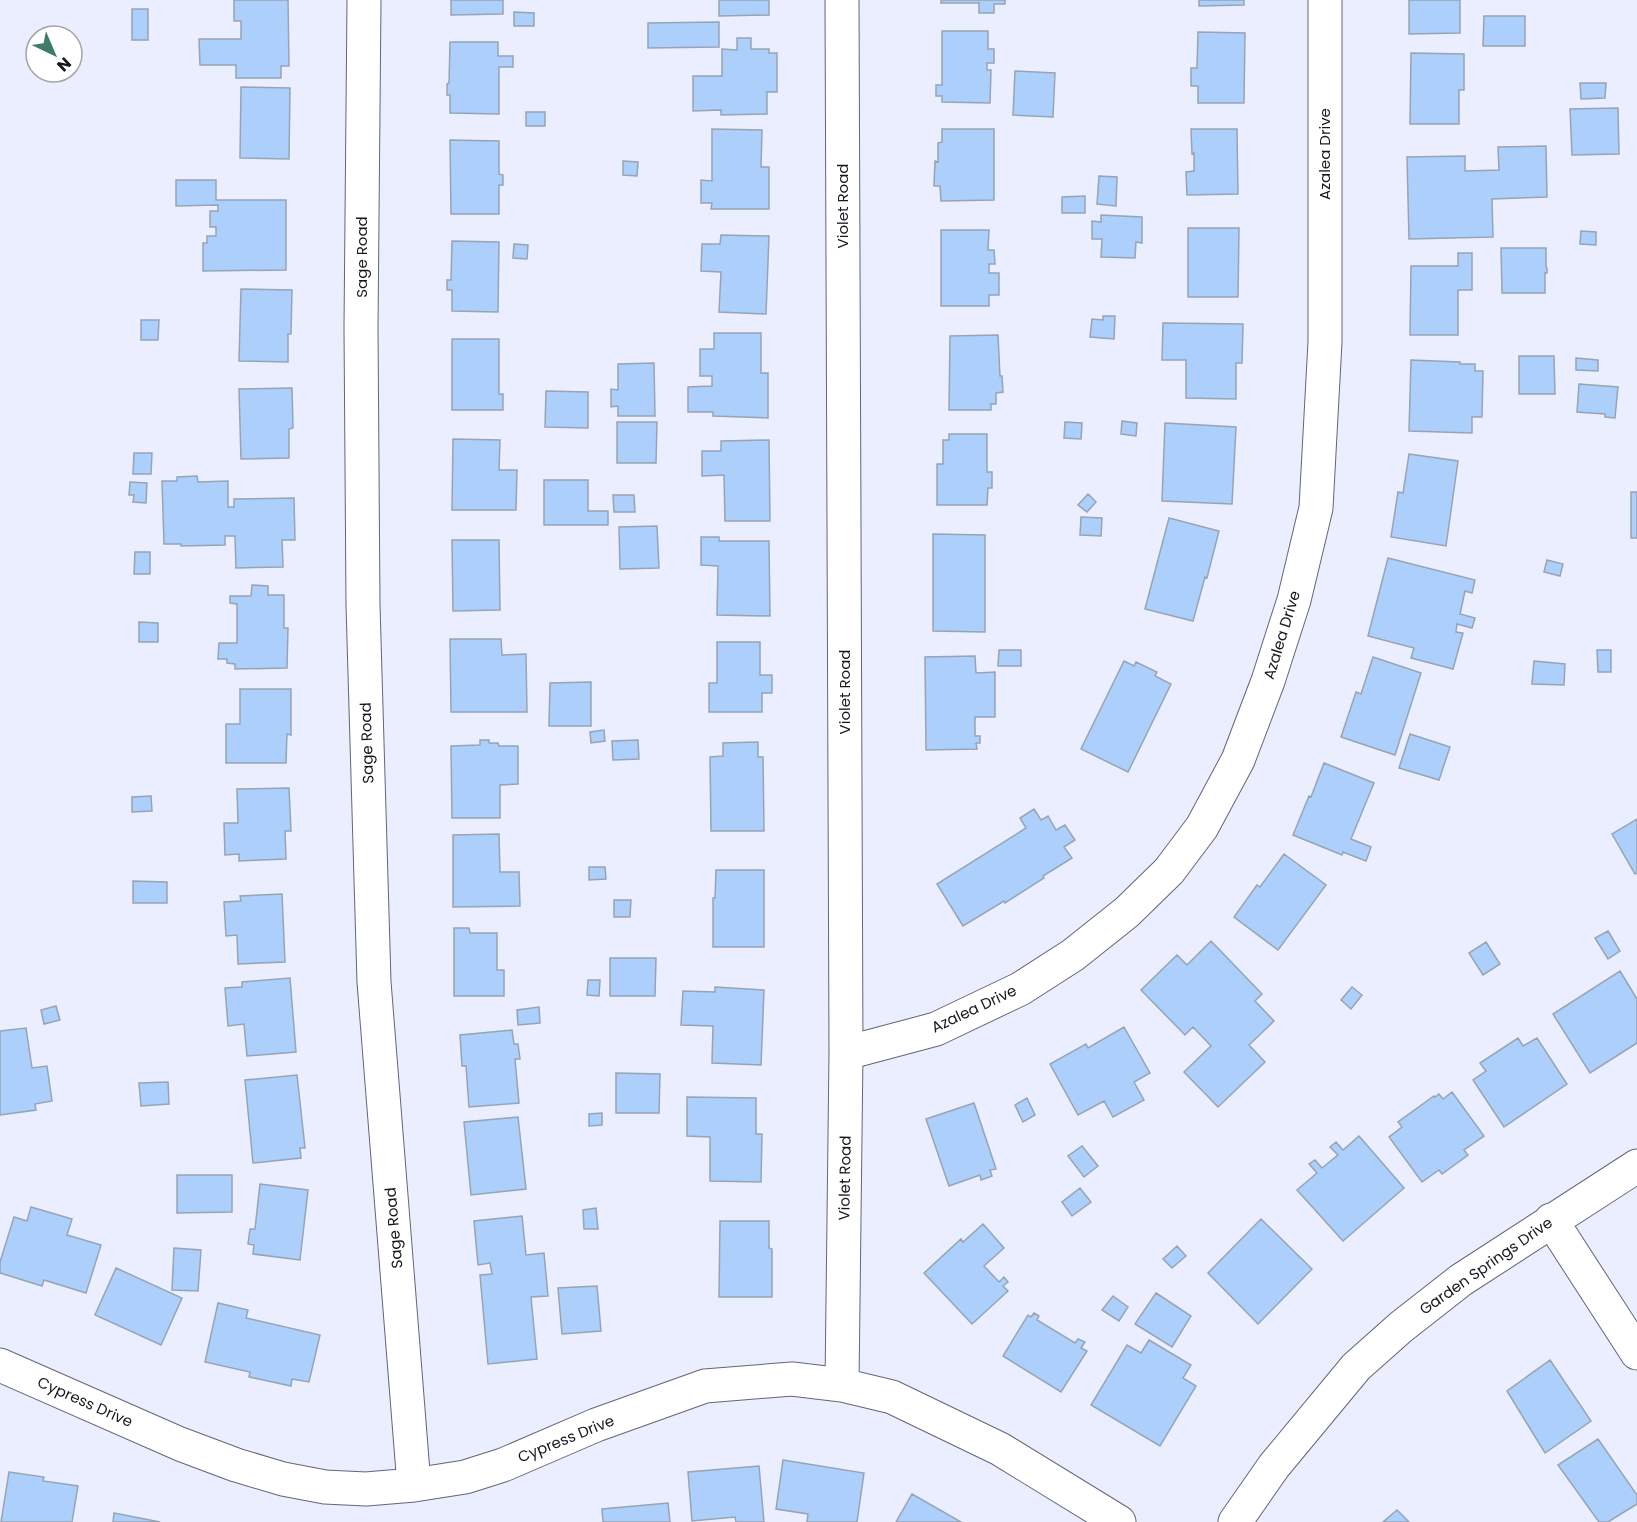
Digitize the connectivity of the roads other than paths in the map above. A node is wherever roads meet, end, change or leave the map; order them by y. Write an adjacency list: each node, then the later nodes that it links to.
1 (364, 0): 10 (street, Sage Road)
2 (842, 0): 4 (street, Violet Road)
3 (1325, 0): 4 (street, Azalea Drive)
4 (846, 1053): 9 (street, Violet Road)
5 (1637, 1166): 6 (street, Garden Springs Drive)
6 (1551, 1220): 7 (street); 12 (street, Garden Springs Drive)
7 (1637, 1353)
8 (0, 1365): 10 (street, Cypress Drive)
9 (842, 1384): 10 (street, Cypress Drive); 11 (street, Cypress Drive)
10 (414, 1485)
11 (1119, 1522)
12 (1235, 1522)

